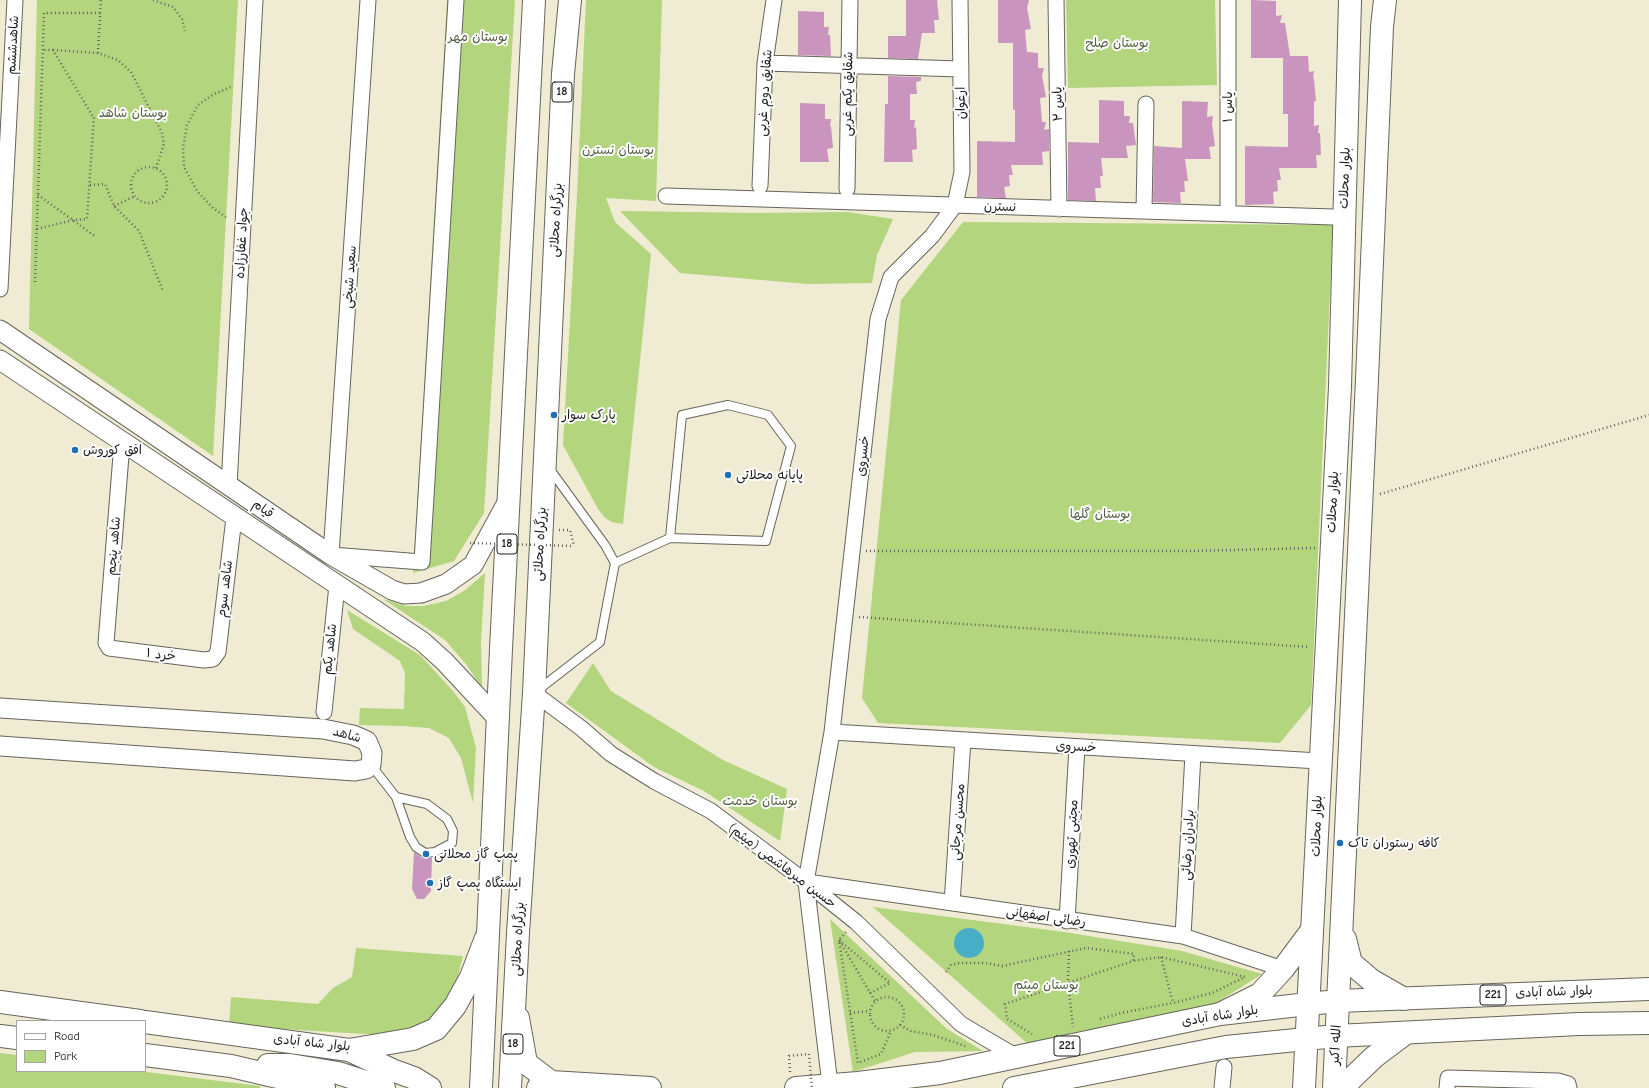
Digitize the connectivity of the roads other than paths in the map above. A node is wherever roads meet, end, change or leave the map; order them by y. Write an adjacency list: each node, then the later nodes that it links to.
1 (15, 0): 30 (street, شاهدششم)
2 (254, 0): 37 (street, جواد غفارزاده)
3 (368, 0): 41 (street, سعید شیخی)
4 (456, 0): 41 (street)
5 (534, 0): 17 (main road, 18)
6 (570, 0): 18 (main road, بزرگراه محلاتی / 18)
7 (774, 0): 14 (street, شقایق دوم غربی)
8 (850, 0): 15 (street, شقایق یکم غربی)
9 (960, 0): 16 (street, ارغوان)
10 (1056, 0): 26 (street, یاس ۲)
11 (1228, 0): 28 (street, یاس ۱)
12 (1350, 0): 56 (main road, بلوار محلات)
13 (1385, 0): 62 (main road)
14 (765, 64): 15 (street); 22 (street, شقایق دوم غربی)
15 (849, 66): 16 (street); 23 (street, شقایق یکم غربی)
16 (961, 69): 25 (street, ارغوان)
17 (531, 71): 18 (main road); 20 (main road, 18)
18 (563, 74): 21 (main road, بزرگراه محلاتی / 18)
19 (1146, 104): 27 (street)
20 (526, 180): 21 (main road); 38 (main road, 18)
21 (558, 185): 36 (main road, بزرگراه محلاتی / 18)
22 (760, 186)
23 (847, 189)
24 (666, 196): 25 (street, نسترن)
25 (954, 205): 26 (street, نسترن); 51 (street, خسروی)
26 (1059, 208): 27 (street, نسترن)
27 (1144, 211): 28 (street, نسترن)
28 (1228, 214): 29 (street, نسترن)
29 (1333, 217)
30 (3, 233): 31 (street, شاهدششم); 32 (street, شاهدششم)
31 (0, 253)
32 (0, 289)
33 (0, 330): 37 (street, قیام)
34 (0, 360): 35 (street, قیام)
35 (122, 443): 39 (street, قیام); 45 (street, شاهد پنجم)
36 (544, 462): 42 (lane); 47 (main road, بزرگراه محلاتی / 18)
37 (229, 486): 41 (street, قیام)
38 (510, 498): 43 (street, قیام); 50 (main road, 18)
39 (234, 518): 44 (street, قیام); 46 (street, شاهد سوم)
40 (670, 538): 40 (lane); 42 (lane)
41 (331, 555): 43 (street, قیام)
42 (615, 563): 47 (lane)
43 (365, 575): 44 (street)
44 (344, 590): 49 (street, شاهد یکم); 50 (street, قیام)
45 (109, 648): 46 (street, خرد ۱)
46 (214, 659)
47 (534, 693): 59 (street, حسین میرهاشمی (میثم)); 69 (main road, بزرگراه محلاتی / 18)
48 (0, 708): 57 (street, شاهد)
49 (324, 712)
50 (499, 720): 64 (main road, 18)
51 (832, 732): 52 (street, خسروی); 59 (street, خسروی)
52 (963, 740): 54 (street, خسروی); 60 (street, محسن مرجانی)
53 (0, 746): 57 (street)
54 (1077, 746): 55 (street, خسروی); 61 (street, مجتبی تهوری)
55 (1193, 754): 56 (street, خسروی); 65 (street, برادران رضائی)
56 (1320, 761): 63 (main road, بلوار محلات)
57 (371, 765): 58 (lane)
58 (396, 797): 58 (lane)
59 (806, 882): 60 (street, رضائی اصفهانی); 84 (street, حسین میرهاشمی (میثم)); 92 (street, خسروی)
60 (952, 903): 61 (street, رضائی اصفهانی)
61 (1067, 921): 65 (street, رضائی اصفهانی)
62 (1342, 924): 68 (main road); 70 (main road)
63 (1312, 930): 66 (main road); 72 (main road, بلوار محلات)
64 (489, 931): 82 (main road, بلوار شاه آبادی); 96 (main road, 18)
65 (1183, 936): 66 (street, رضائی اصفهانی)
66 (1283, 969): 73 (main road)
67 (1649, 989): 68 (main road, بلوار شاه آبادی / 221)
68 (1404, 999): 70 (main road, بلوار شاه آبادی / 221)
69 (515, 1000): 89 (main road); 97 (main road, بزرگراه محلاتی / 18)
70 (1338, 1001): 72 (main road, بلوار شاه آبادی / 221); 79 (main road, الله اکبر)
71 (0, 1002): 74 (main road)
72 (1308, 1004): 73 (main road, بلوار شاه آبادی / 221); 81 (main road)
73 (1220, 1014): 84 (main road, بلوار شاه آبادی / 221)
74 (133, 1020)
75 (146, 1022): 82 (main road, بلوار شاه آبادی)
76 (1649, 1023): 77 (main road, 221)
77 (1406, 1033): 79 (main road, 221); 103 (main road)
78 (0, 1036): 80 (main road)
79 (1336, 1036): 81 (main road, 221); 102 (main road, الله اکبر)
80 (16, 1038)
81 (1306, 1039): 90 (main road, 221); 101 (main road)
82 (349, 1050): 95 (main road)
83 (146, 1055): 85 (main road)
84 (1016, 1057): 92 (main road, بلوار شاه آبادی / 221)
85 (231, 1066): 93 (main road); 94 (main road)
86 (1224, 1066): 100 (street)
87 (793, 1081): 92 (main road, بلوار شاه آبادی / 221)
88 (1448, 1083): 91 (street)
89 (544, 1085): 98 (main road)
90 (1073, 1085): 99 (main road, 221)
91 (1568, 1086)
92 (821, 1087)
93 (324, 1088)
94 (384, 1088)
95 (430, 1088)
96 (481, 1088)
97 (510, 1088)
98 (650, 1088)
99 (1014, 1088)
100 (1222, 1088)
101 (1304, 1088)
102 (1334, 1088)
103 (1346, 1088)

